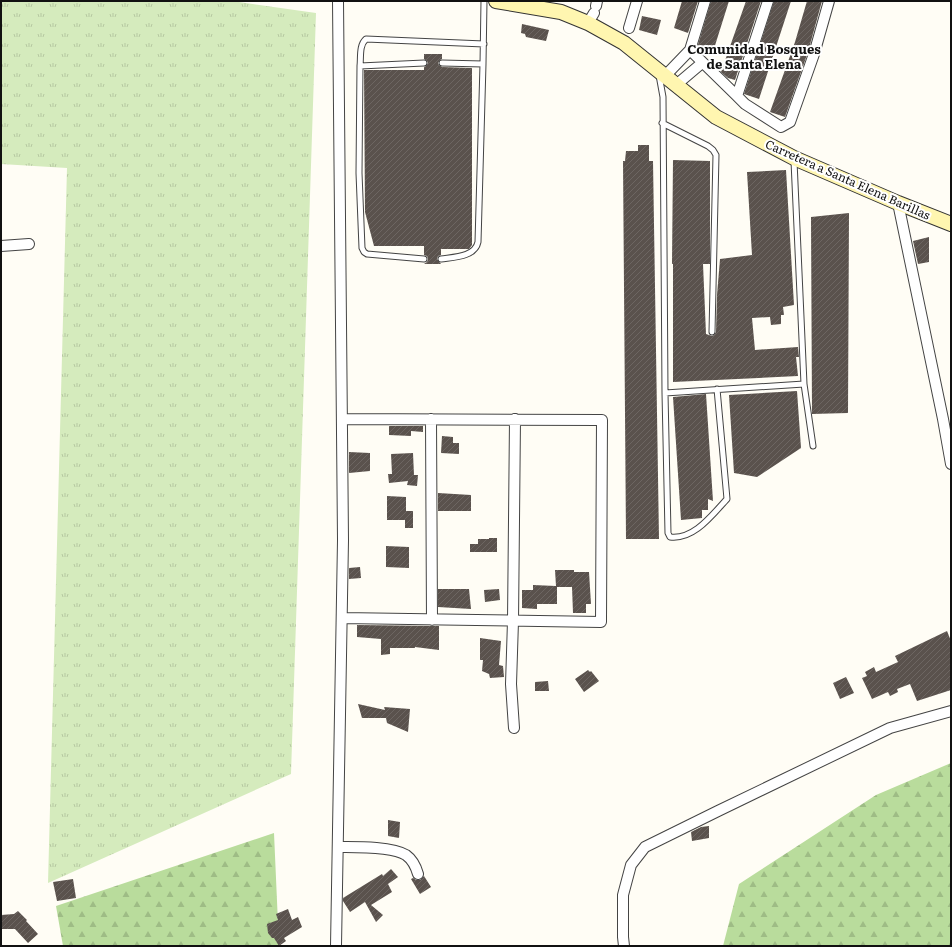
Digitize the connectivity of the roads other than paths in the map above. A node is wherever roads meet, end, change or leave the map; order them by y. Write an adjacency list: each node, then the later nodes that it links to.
1 (338, 1): 33 (street)
2 (484, 1): 11 (lane)
3 (496, 1): 8 (main road, Carretera a Santa Elena Barillas)
4 (637, 1): 10 (street)
5 (705, 1): 12 (street)
6 (768, 1): 20 (street)
7 (829, 1): 20 (street)
8 (536, 4): 9 (main road, Carretera a Santa Elena Barillas)
9 (594, 11): 18 (main road, Carretera a Santa Elena Barillas)
10 (629, 28)
11 (484, 44): 16 (lane); 17 (lane)
12 (690, 50): 15 (street); 18 (street)
13 (424, 63): 17 (lane)
14 (442, 63): 16 (lane)
15 (702, 63): 19 (street); 20 (street)
16 (483, 64): 28 (lane)
17 (360, 66): 27 (lane)
18 (662, 73): 19 (main road, Carretera a Santa Elena Barillas); 21 (lane)
19 (676, 85): 22 (main road, Carretera a Santa Elena Barillas)
20 (736, 96)
21 (662, 123): 29 (lane); 32 (lane)
22 (794, 158): 23 (main road, Carretera a Santa Elena Barillas); 30 (lane)
23 (898, 203): 24 (main road, Carretera a Santa Elena Barillas); 37 (street)
24 (951, 224)
25 (29, 244): 26 (street)
26 (1, 246)
27 (424, 259)
28 (441, 260)
29 (712, 332)
30 (804, 384): 31 (lane); 36 (lane)
31 (717, 389): 32 (lane); 32 (lane)
32 (665, 393)
33 (343, 419): 34 (street); 38 (street)
34 (431, 419): 35 (street); 39 (street)
35 (515, 419): 40 (street); 40 (street)
36 (813, 446)
37 (951, 464)
38 (342, 618): 39 (street); 43 (street)
39 (432, 620): 40 (street)
40 (513, 621): 42 (street)
41 (951, 711): 46 (street)
42 (514, 728)
43 (338, 847): 44 (street); 45 (street)
44 (418, 874)
45 (336, 946)
46 (624, 946)

